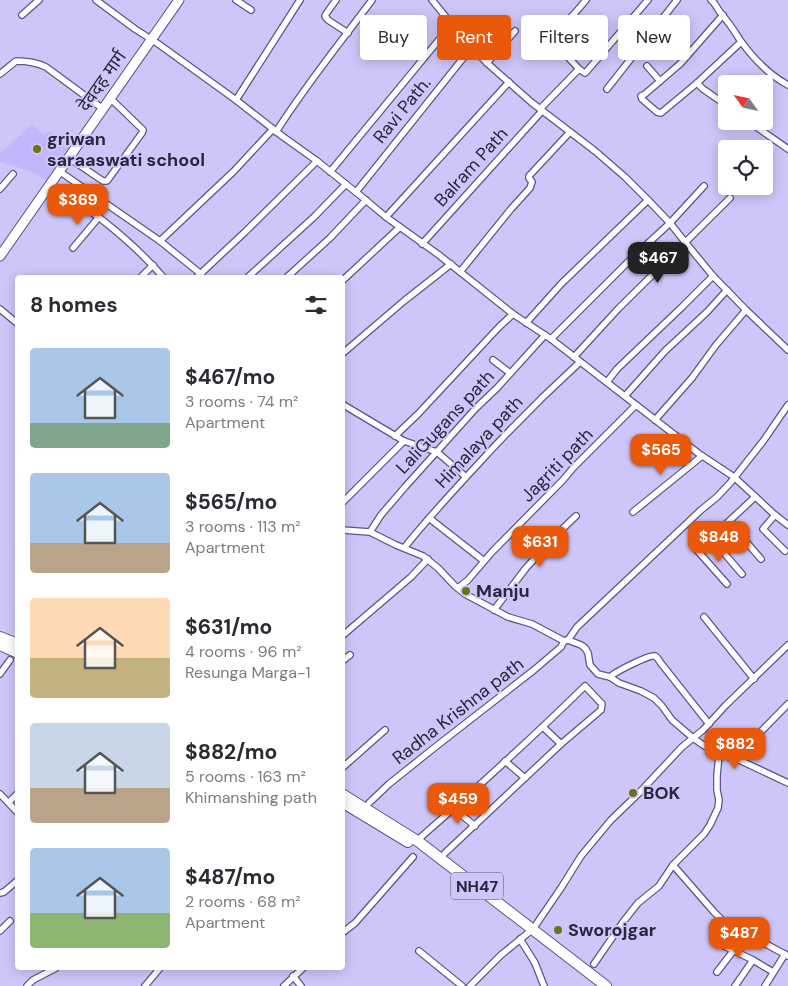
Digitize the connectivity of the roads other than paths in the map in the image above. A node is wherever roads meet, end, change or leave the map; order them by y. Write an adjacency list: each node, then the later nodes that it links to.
1 (39, 0): 14 (street)
2 (96, 0): 20 (street)
3 (179, 0): 20 (main road, देवदह मार्ग)
4 (236, 0): 13 (street)
5 (300, 0): 36 (street)
6 (336, 0): 18 (street)
7 (372, 0): 18 (street)
8 (432, 0): 15 (street)
9 (586, 0): 16 (street)
10 (648, 0): 28 (street, Balram Path)
11 (677, 0): 34 (street)
12 (711, 0): 17 (street)
13 (251, 10)
14 (22, 15)
15 (444, 15)
16 (573, 15)
17 (723, 15): 22 (street); 30 (street)
18 (348, 32): 41 (street)
19 (515, 32): 26 (street)
20 (152, 40): 35 (main road, देवदह मार्ग); 36 (street)
21 (437, 42): 47 (street)
22 (741, 42): 32 (street); 33 (street)
23 (462, 60): 53 (street, Ravi Path.)
24 (484, 60): 26 (street)
25 (571, 60): 28 (street)
26 (487, 63): 31 (street)
27 (647, 66): 30 (street)
28 (579, 69): 39 (street, Balram Path)
29 (0, 74): 38 (street)
30 (660, 80): 32 (street)
31 (509, 82): 39 (street); 58 (street)
32 (697, 83): 37 (street)
33 (788, 85)
34 (607, 89)
35 (110, 98): 38 (main road, देवदह मार्ग); 44 (street)
36 (236, 100): 41 (street)
37 (718, 100)
38 (103, 109): 44 (main road, देवदह मार्ग)
39 (541, 110): 42 (street); 63 (street, Balram Path)
40 (761, 130): 43 (street)
41 (275, 131): 45 (street); 61 (street)
42 (570, 132): 56 (street); 68 (street)
43 (788, 149)
44 (70, 158): 46 (main road, देवदह मार्ग)
45 (317, 161): 47 (street); 72 (street)
46 (59, 171): 50 (main road, देवदह मार्ग); 61 (street)
47 (330, 172): 49 (street)
48 (13, 174): 52 (street)
49 (346, 184): 53 (street); 73 (street)
50 (50, 185): 57 (street); 65 (main road, देवदह मार्ग)
51 (704, 186): 59 (street, LaliGugans path)
52 (0, 189)
53 (356, 192): 55 (street)
54 (730, 198): 62 (street)
55 (366, 200): 58 (street); 74 (street)
56 (648, 200): 59 (street); 82 (street)
57 (99, 217): 64 (street); 67 (street)
58 (386, 217): 60 (street)
59 (670, 223): 62 (street); 83 (street, LaliGugans path)
60 (400, 227): 63 (street); 76 (street)
61 (160, 241): 71 (street)
62 (684, 242): 75 (street); 86 (street)
63 (422, 244): 66 (street)
64 (73, 248)
65 (0, 256)
66 (451, 264): 68 (street); 85 (street)
67 (153, 265): 69 (street); 70 (street)
68 (460, 272): 80 (street)
69 (143, 275)
70 (161, 275)
71 (197, 275)
72 (199, 275)
73 (250, 275)
74 (289, 275)
75 (713, 276): 77 (street); 90 (street)
76 (345, 277)
77 (727, 290): 79 (street); 91 (street)
78 (0, 309): 81 (street)
79 (746, 310): 84 (street); 95 (street)
80 (513, 314): 82 (street); 96 (street)
81 (15, 322)
82 (526, 323): 83 (street)
83 (548, 337): 86 (street); 89 (street, LaliGugans path)
84 (788, 350)
85 (345, 351)
86 (574, 357): 88 (street)
87 (493, 360): 89 (street)
88 (580, 362): 90 (street); 100 (street, Himalaya path)
89 (510, 373): 98 (street, LaliGugans path)
90 (607, 382): 91 (street)
91 (626, 396): 92 (street)
92 (636, 405): 95 (street); 117 (street, Jagriti path)
93 (788, 405): 101 (street, Radha Krishna path)
94 (345, 406): 96 (street)
95 (655, 420): 99 (street)
96 (395, 436): 97 (street)
97 (404, 440): 98 (street); 103 (street)
98 (437, 452): 100 (street); 111 (street, LaliGugans path)
99 (702, 456): 101 (street); 104 (street)
100 (466, 477): 107 (street, Himalaya path)
101 (734, 477): 102 (street); 125 (street, Radha Krishna path)
102 (755, 497): 105 (street); 108 (street)
103 (345, 500)
104 (633, 512)
105 (775, 515): 109 (street); 114 (street)
106 (576, 516): 121 (street)
107 (429, 518): 113 (street, Himalaya path); 117 (street)
108 (729, 522): 112 (street); 116 (street)
109 (788, 525)
110 (345, 530): 111 (street)
111 (370, 532): 113 (street)
112 (711, 538): 118 (street); 119 (street)
113 (404, 548): 115 (street)
114 (785, 551)
115 (428, 559): 120 (street); 123 (street)
116 (762, 559)
117 (484, 561): 120 (street, Jagriti path)
118 (742, 574)
119 (727, 584)
120 (458, 588): 121 (street)
121 (494, 610): 125 (street)
122 (704, 617): 134 (street)
123 (345, 633)
124 (0, 637): 126 (highway)
125 (566, 641): 133 (street); 151 (street, Radha Krishna path)
126 (15, 643)
127 (0, 645): 130 (highway)
128 (788, 645): 134 (street)
129 (350, 655): 131 (street)
130 (14, 656): 132 (street)
131 (345, 659)
132 (0, 674)
133 (610, 676): 136 (street); 139 (street)
134 (754, 679): 136 (street)
135 (788, 704): 142 (street)
136 (709, 724): 139 (street)
137 (543, 726): 140 (street); 140 (street); 143 (street)
138 (386, 730): 144 (street)
139 (693, 738): 141 (street); 166 (street)
140 (561, 744): 145 (street)
141 (719, 754): 142 (street); 159 (street)
142 (734, 758): 146 (street)
143 (505, 761): 145 (street); 153 (street)
144 (345, 765)
145 (525, 778): 155 (street)
146 (788, 783)
147 (0, 794): 150 (street)
148 (15, 796): 150 (street)
149 (345, 796): 166 (highway, NH47)
150 (8, 802): 154 (street)
151 (369, 803)
152 (345, 804): 166 (highway, NH47)
153 (454, 808): 155 (street); 156 (street)
154 (15, 810)
155 (475, 826): 157 (street)
156 (421, 837)
157 (445, 853)
158 (413, 857): 164 (street)
159 (673, 866): 165 (street); 172 (street)
160 (15, 883): 161 (street)
161 (0, 893)
162 (10, 921): 163 (street)
163 (0, 931)
164 (345, 931)
165 (747, 933): 168 (street); 170 (street)
166 (527, 934): 184 (street); 185 (street); 186 (highway, NH47); 187 (highway, NH47)
167 (720, 944): 168 (street)
168 (733, 950): 171 (street); 176 (street)
169 (419, 951): 183 (street)
170 (786, 955): 177 (street)
171 (753, 960): 177 (street); 188 (street)
172 (594, 964)
173 (52, 970): 179 (street)
174 (158, 970): 180 (street)
175 (300, 970): 178 (street)
176 (716, 972)
177 (773, 972): 189 (street)
178 (293, 976): 181 (street); 182 (street)
179 (27, 986)
180 (145, 986)
181 (284, 986)
182 (301, 986)
183 (462, 986)
184 (470, 986)
185 (543, 986)
186 (595, 986)
187 (606, 986)
188 (735, 986)
189 (765, 986)

